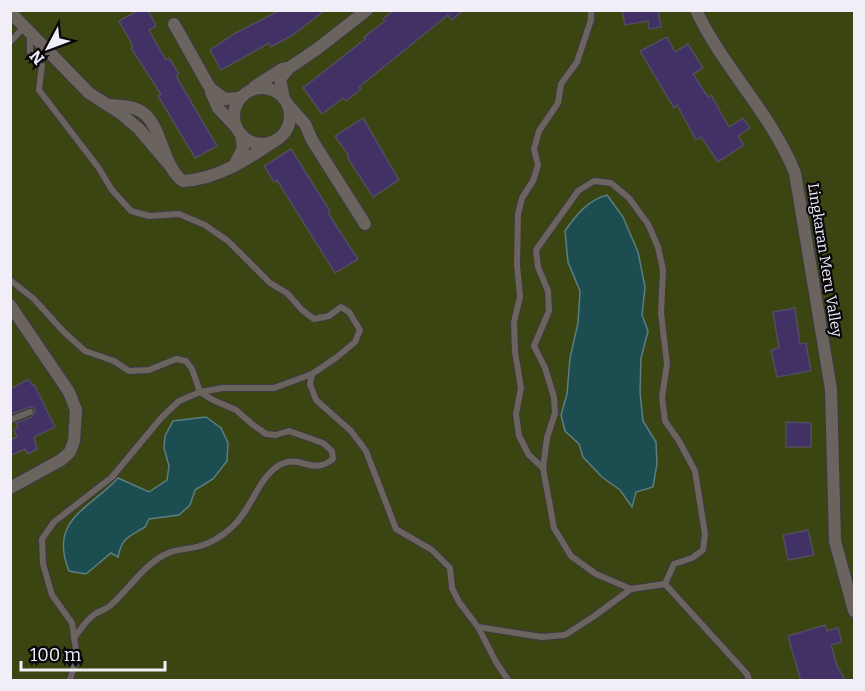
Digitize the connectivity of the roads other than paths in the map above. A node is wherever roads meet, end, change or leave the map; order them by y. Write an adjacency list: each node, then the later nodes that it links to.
1 (367, 10): 8 (street)
2 (591, 10): 24 (lane)
3 (696, 10): 28 (street, Lingkaran Meru Valley)
4 (10, 12): 6 (street)
5 (174, 24): 9 (street)
6 (27, 30): 7 (lane); 16 (street); 20 (lane)
7 (10, 42)
8 (289, 68): 10 (street); 12 (street)
9 (210, 88): 11 (street); 13 (street)
10 (250, 90): 11 (street); 12 (street)
11 (240, 98): 13 (street)
12 (285, 101): 14 (street); 15 (street)
13 (239, 131): 14 (street); 16 (street)
14 (279, 138): 15 (street); 16 (street)
15 (312, 140): 17 (street)
16 (234, 166)
17 (365, 225)
18 (10, 280): 21 (lane)
19 (10, 305): 25 (street)
20 (312, 374): 21 (lane); 29 (lane)
21 (200, 392): 30 (lane); 30 (lane)
22 (30, 412): 23 (lane)
23 (10, 420)
24 (543, 468): 26 (lane); 27 (lane)
25 (10, 488)
26 (665, 584): 27 (lane); 33 (lane)
27 (631, 589): 29 (lane)
28 (855, 611)
29 (478, 627): 32 (lane)
30 (74, 638): 31 (lane)
31 (70, 681)
32 (508, 681)
33 (749, 681)

